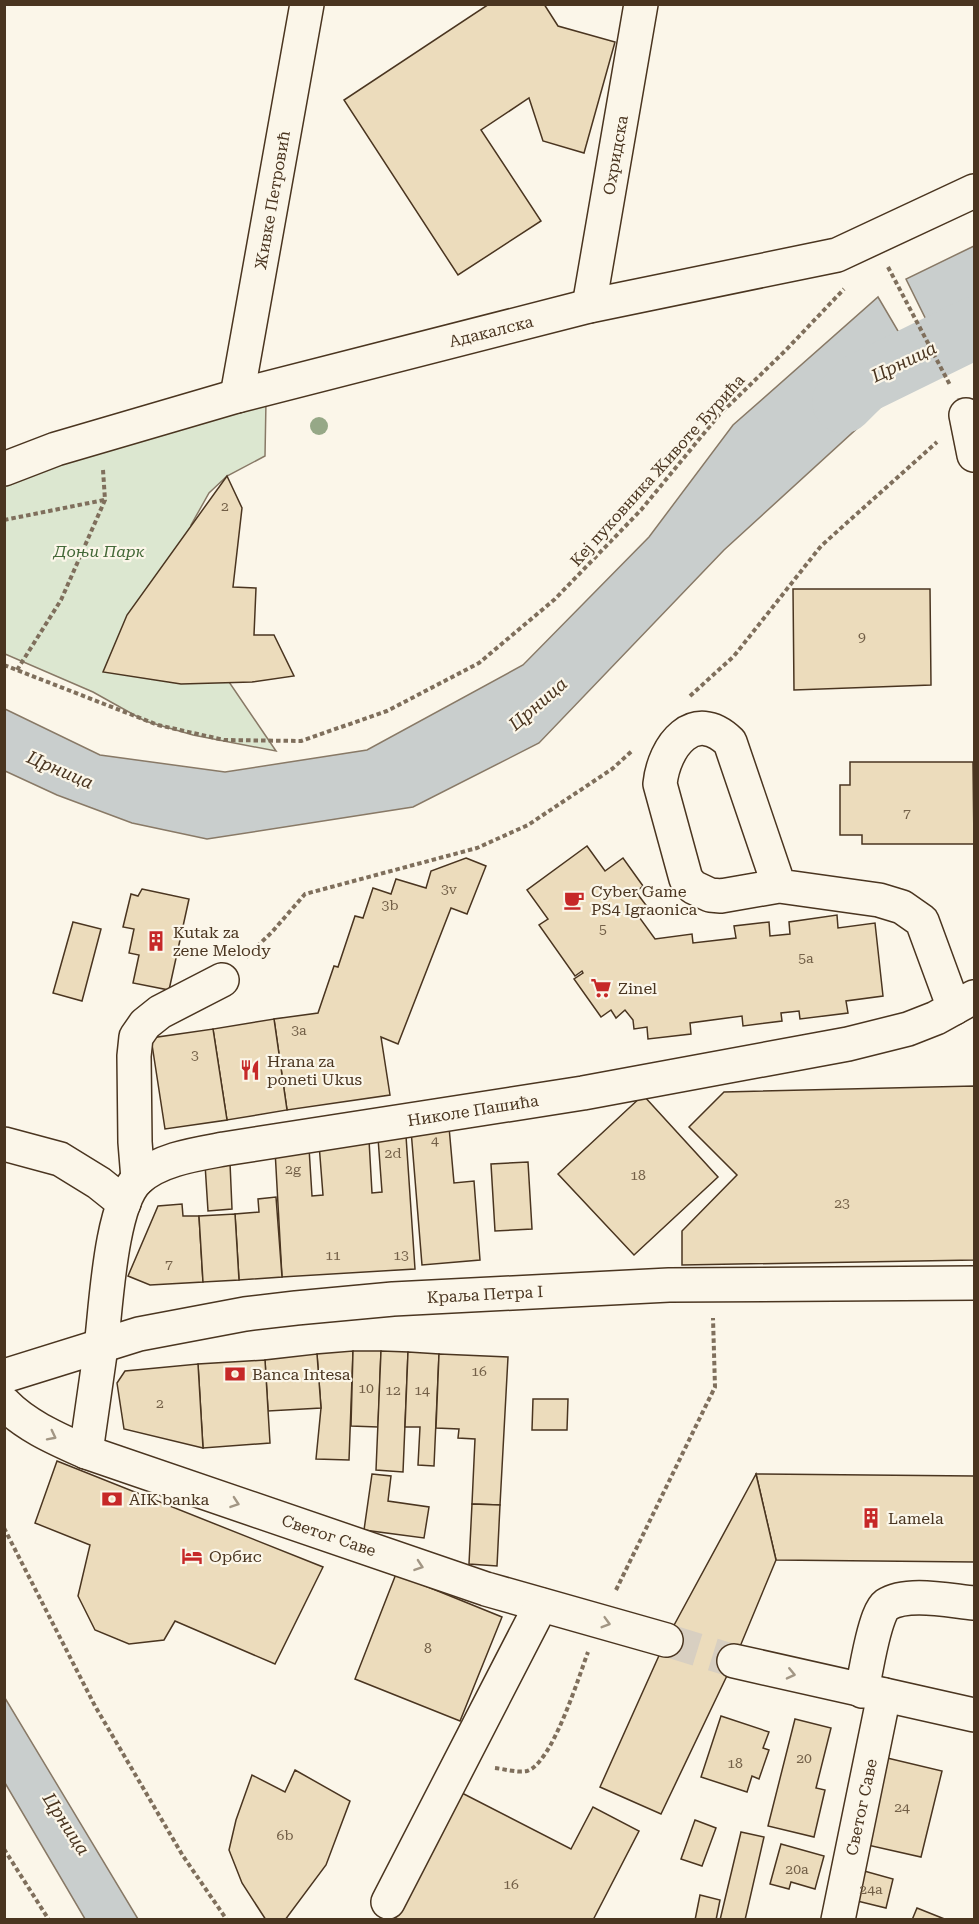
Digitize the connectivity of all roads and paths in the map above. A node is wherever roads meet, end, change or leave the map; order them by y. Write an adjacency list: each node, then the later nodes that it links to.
1 (308, 4): 9 (street, Живке Петровић)
2 (641, 4): 8 (street, Охридска)
3 (975, 191): 8 (street, Адакалска)
4 (896, 260): 5 (path)
5 (886, 265): 6 (path); 10 (path)
6 (879, 267)
7 (848, 285): 15 (path, Кеј пуковника Животе Ђурића)
8 (590, 306): 9 (street, Адакалска)
9 (237, 396): 12 (street, Адакалска)
10 (966, 415): 11 (street); 16 (path)
11 (975, 455)
12 (4, 469)
13 (4, 520): 15 (path)
14 (4, 665): 15 (path, Кеј пуковника Животе Ђурића)
15 (17, 670)
16 (682, 704)
17 (638, 744): 19 (path)
18 (779, 886): 18 (street); 20 (street)
19 (222, 980): 22 (street)
20 (964, 1002): 22 (street, Николе Пашића)
21 (4, 1144): 22 (street)
22 (131, 1191): 25 (street)
23 (975, 1283): 24 (street, Краља Петра I)
24 (712, 1284): 25 (street, Краља Петра I); 32 (path)
25 (101, 1346): 26 (street, Краља Петра I); 28 (street)
26 (4, 1376)
27 (4, 1403): 28 (street, Светог Саве, one-way to 28)
28 (86, 1452): 31 (street, Светог Саве, one-way to 31)
29 (4, 1528): 41 (path)
30 (975, 1604): 35 (street, Светог Саве)
31 (541, 1605): 32 (street, Светог Саве); 37 (street)
32 (600, 1621): 33 (street, Светог Саве, one-way to 33); 37 (path)
33 (666, 1640)
34 (734, 1661): 35 (street, one-way to 35)
35 (873, 1693): 36 (street); 42 (street, Светог Саве)
36 (975, 1715)
37 (457, 1768): 39 (street)
38 (4, 1849): 40 (path)
39 (388, 1902)
40 (49, 1920)
41 (227, 1920)
42 (838, 1920)

